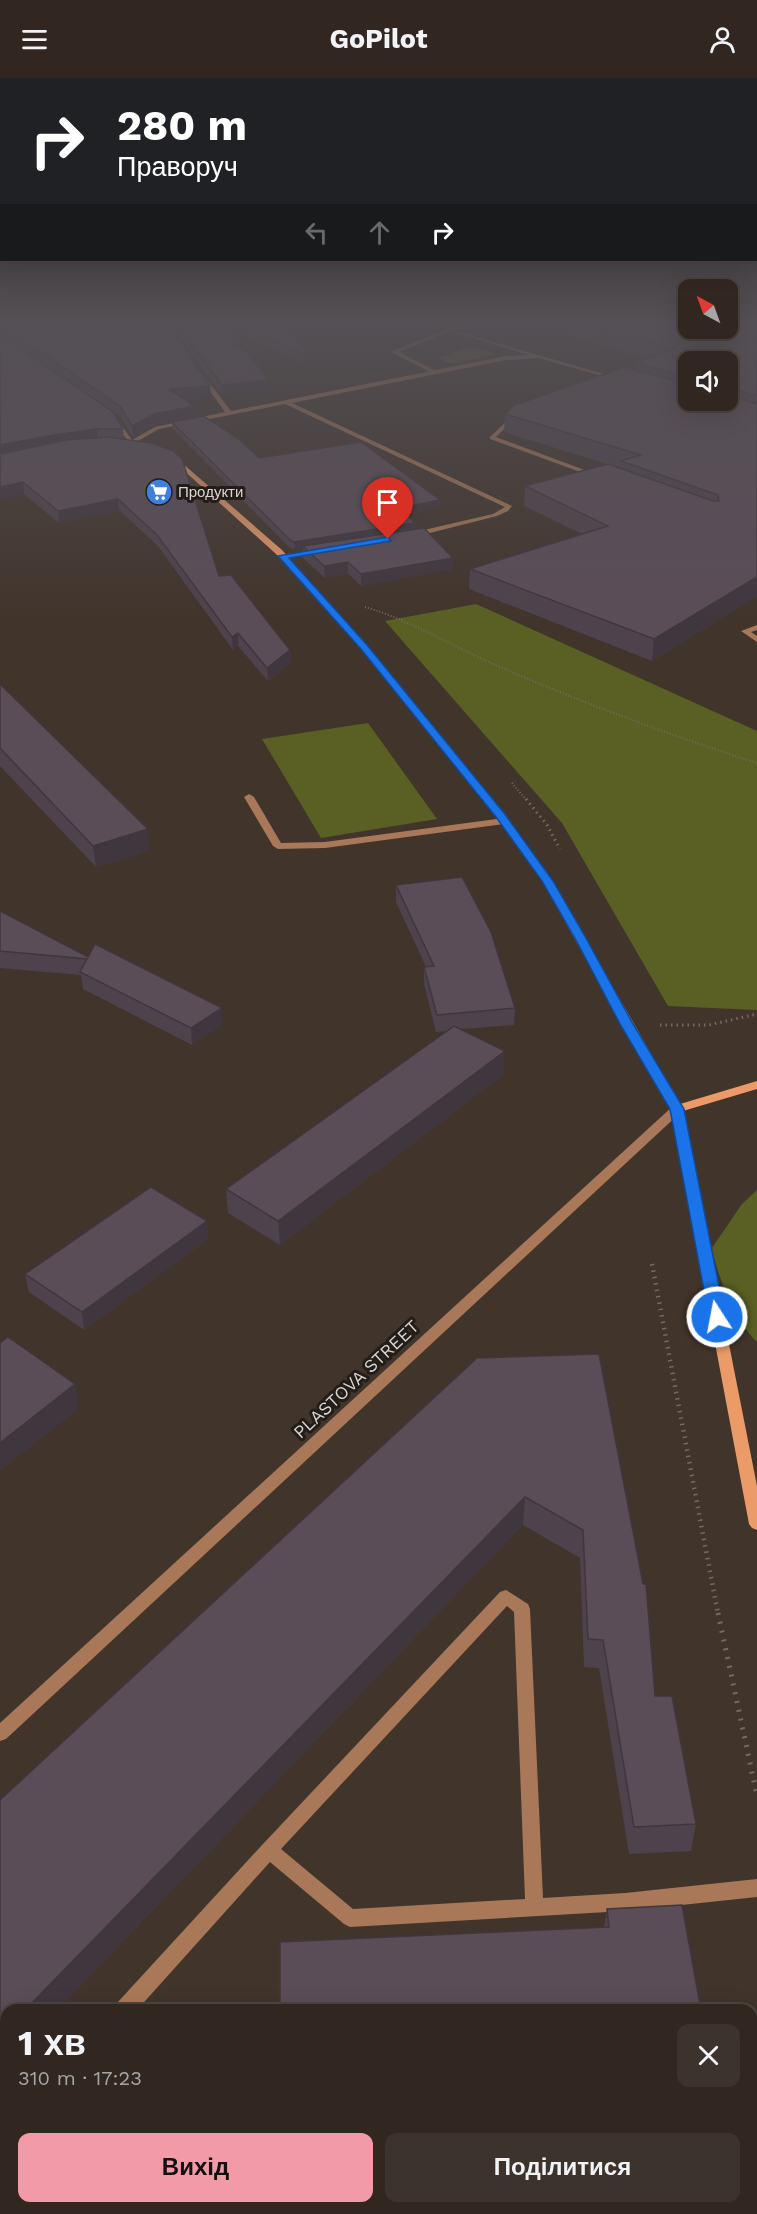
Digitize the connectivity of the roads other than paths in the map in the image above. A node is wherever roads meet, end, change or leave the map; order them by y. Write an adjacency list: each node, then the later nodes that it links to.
1 (119, 422): 6 (street)
2 (187, 422): 6 (street)
3 (328, 422): 10 (street)
4 (509, 422): 9 (street)
5 (121, 443): 6 (main road)
6 (131, 443): 7 (main road)
7 (141, 445)
8 (160, 450): 12 (main road)
9 (602, 478)
10 (400, 537)
11 (330, 549): 12 (street)
12 (283, 556): 16 (main road)
13 (757, 627): 14 (street)
14 (757, 640)
15 (249, 797): 16 (street)
16 (504, 821): 18 (main road)
17 (757, 1084): 18 (main road, PLASTOVA STREET)
18 (677, 1109): 19 (main road); 20 (street, PLASTOVA STREET)
19 (757, 1524)
20 (0, 1734)
21 (269, 1850): 23 (street); 23 (street); 24 (street)
22 (757, 1888): 23 (street)
23 (534, 1907)
24 (129, 2004)

